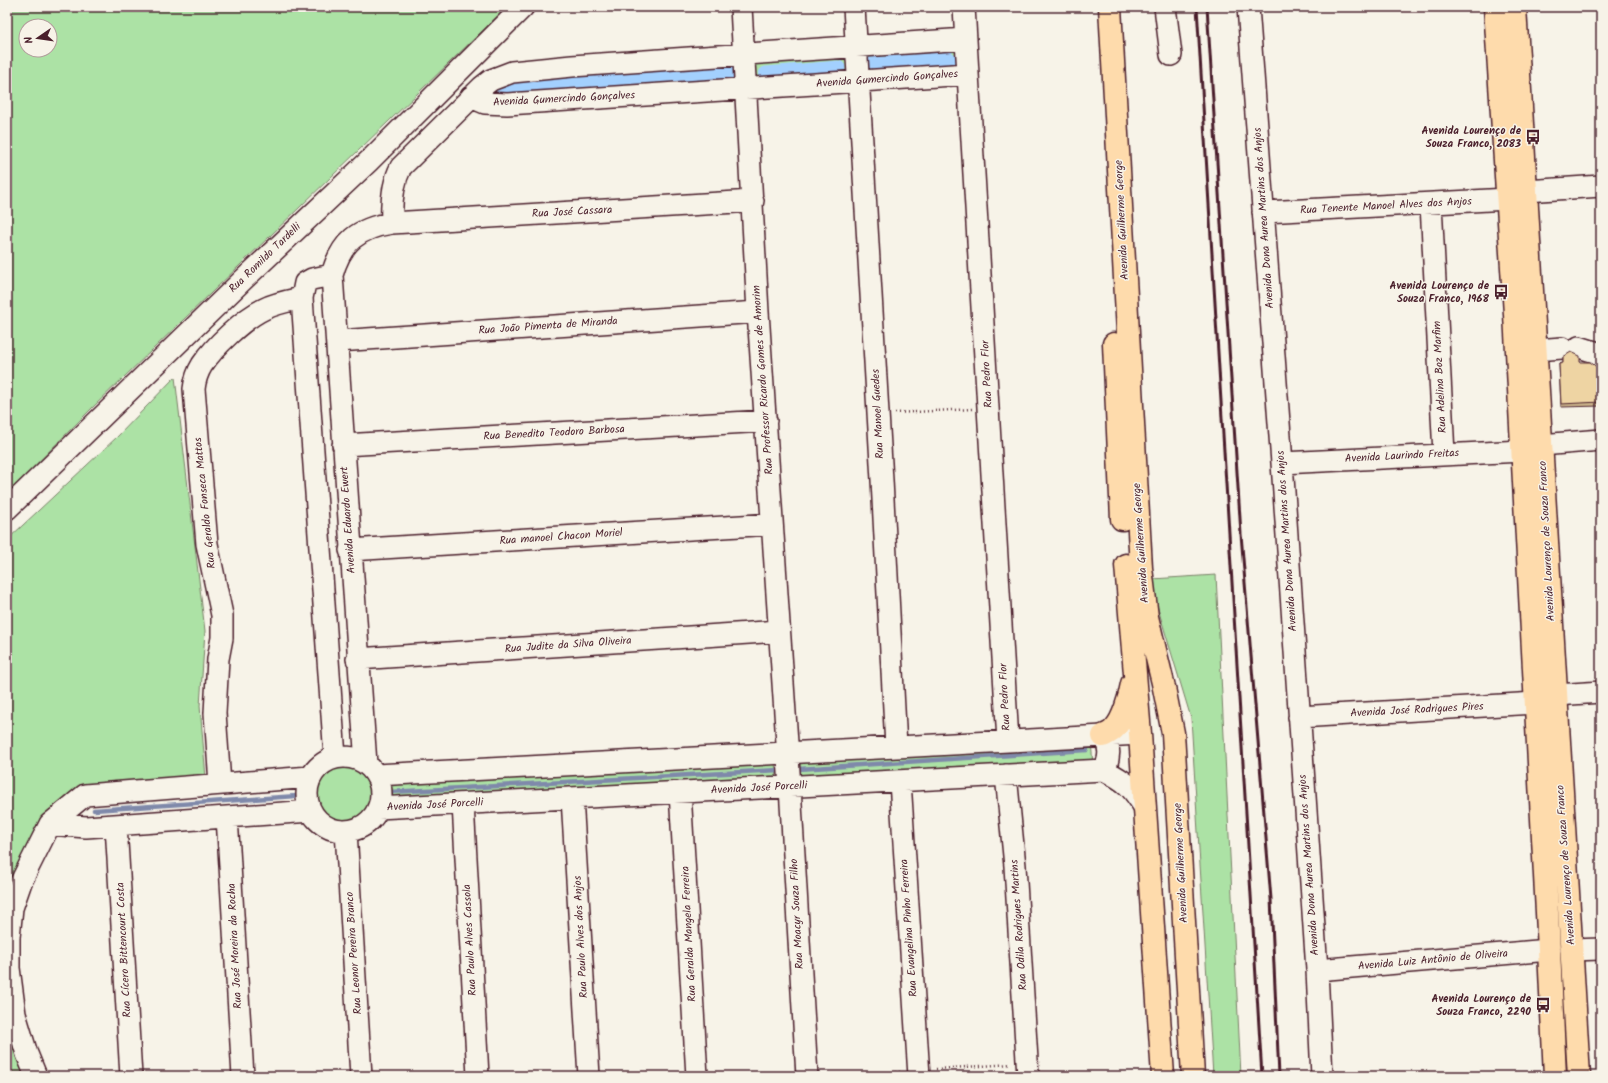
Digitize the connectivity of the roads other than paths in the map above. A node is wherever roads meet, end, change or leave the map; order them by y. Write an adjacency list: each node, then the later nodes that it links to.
1 (523, 7): 37 (street, Rua Romildo Tardelli)
2 (741, 7): 13 (street, Rua Professor Ricardo Gomes de Amorim)
3 (854, 7): 12 (street, Rua Manoel Guedes)
4 (964, 7): 11 (street, Rua Pedro Flor)
5 (1096, 7): 42 (main road, Avenida Guilherme George)
6 (1110, 7): 64 (main road, Avenida Guilherme George)
7 (1165, 7): 14 (street)
8 (1248, 7): 23 (street, Avenida Dona Aurea Martins dos Anjos)
9 (1495, 7): 20 (main road, Avenida Lourenço de Souza Franco)
10 (1515, 7): 20 (main road, Avenida Lourenço de Souza Franco)
11 (966, 40): 12 (street, Avenida Gumercindo Gonçalves); 15 (street, Rua Pedro Flor)
12 (856, 48): 13 (street, Avenida Gumercindo Gonçalves); 16 (street, Rua Manoel Guedes)
13 (744, 54): 17 (street, Rua Professor Ricardo Gomes de Amorim); 18 (street, Avenida Gumercindo Gonçalves)
14 (1171, 55)
15 (968, 74): 16 (street, Avenida Gumercindo Gonçalves); 49 (street, Rua Pedro Flor)
16 (859, 81): 17 (street, Avenida Gumercindo Gonçalves); 50 (street, Rua Manoel Guedes)
17 (746, 89): 18 (street, Avenida Gumercindo Gonçalves); 21 (street, Rua Professor Ricardo Gomes de Amorim)
18 (471, 97): 24 (street)
19 (1601, 186): 20 (street, Rua Tenente Manoel Alves dos Anjos)
20 (1517, 195): 22 (street, Rua Tenente Manoel Alves dos Anjos); 29 (main road, Avenida Lourenço de Souza Franco); 34 (main road, Avenida Lourenço de Souza Franco)
21 (753, 201): 24 (street, Rua José Cassara); 27 (street, Rua Professor Ricardo Gomes de Amorim)
22 (1431, 204): 23 (street, Rua Tenente Manoel Alves dos Anjos); 35 (street, Rua Adelina Boz Marfim)
23 (1263, 212): 36 (street, Avenida Dona Aurea Martins dos Anjos)
24 (392, 223): 25 (street, Rua José Cassara)
25 (332, 275): 26 (street); 28 (street, Avenida Eduardo Ewert)
26 (302, 298): 52 (street); 58 (street, Rua Geraldo Fonseca Mattos)
27 (758, 312): 28 (street, Rua João Pimenta de Miranda); 31 (street, Rua Professor Ricardo Gomes de Amorim)
28 (338, 341): 33 (street, Avenida Eduardo Ewert)
29 (1536, 350): 30 (street); 34 (main road, Avenida Lourenço de Souza Franco)
30 (1601, 359)
31 (766, 421): 33 (street, Rua Benedito Teodoro Barbosa); 38 (street, Rua Professor Ricardo Gomes de Amorim)
32 (1601, 440): 34 (street, Avenida Laurindo Freitas)
33 (343, 444): 39 (street, Avenida Eduardo Ewert)
34 (1532, 448): 35 (street, Avenida Laurindo Freitas); 44 (main road, Avenida Lourenço de Souza Franco); 45 (main road, Avenida Lourenço de Souza Franco)
35 (1444, 454): 36 (street, Avenida Laurindo Freitas)
36 (1282, 463): 46 (street, Avenida Dona Aurea Martins dos Anjos)
37 (7, 509)
38 (772, 524): 39 (street, Rua manoel Chacon Moriel); 40 (street, Rua Professor Ricardo Gomes de Amorim)
39 (350, 550): 41 (street, Avenida Eduardo Ewert)
40 (779, 631): 41 (street, Rua Judite da Silva Oliveira); 51 (street, Rua Professor Ricardo Gomes de Amorim)
41 (357, 659): 53 (street, Avenida Eduardo Ewert)
42 (1134, 671): 47 (main road, Avenida Guilherme George); 48 (main road)
43 (1601, 692): 44 (street)
44 (1556, 695): 75 (main road, Avenida Lourenço de Souza Franco)
45 (1535, 703): 46 (street, Avenida José Rodrigues Pires); 74 (main road, Avenida Lourenço de Souza Franco)
46 (1299, 718): 76 (street, Avenida Dona Aurea Martins dos Anjos)
47 (1140, 734): 48 (street); 64 (main road); 66 (main road, Avenida Guilherme George)
48 (1103, 736): 49 (street); 54 (street)
49 (1008, 741): 50 (street)
50 (896, 747): 51 (street)
51 (788, 753): 53 (street); 59 (street, Rua Moacyr Souza Filho)
52 (334, 757): 53 (street); 56 (street)
53 (371, 770): 65 (street)
54 (1104, 770): 55 (street, Avenida José Porcelli); 66 (street)
55 (1006, 775): 57 (street, Avenida José Porcelli); 86 (street, Rua Odila Rodrigues Martins)
56 (310, 777): 58 (street); 67 (street)
57 (900, 781): 59 (street, Avenida José Porcelli); 85 (street, Rua Evangelina Pinho Ferreira)
58 (220, 784): 61 (street)
59 (790, 787): 60 (street, Avenida José Porcelli); 84 (street, Rua Moacyr Souza Filho)
60 (680, 792): 62 (street, Avenida José Porcelli); 83 (street, Rua Geralda Mangela Ferreira)
61 (85, 795): 69 (street); 71 (street)
62 (572, 798): 63 (street, Avenida José Porcelli); 82 (street, Rua Paulo Alves dos Anjos)
63 (463, 804): 65 (street, Avenida José Porcelli); 81 (street, Rua Paulo Alves Cassola)
64 (1177, 806): 88 (main road, Avenida Guilherme George)
65 (378, 808): 72 (street)
66 (1145, 808): 87 (main road, Avenida Guilherme George)
67 (311, 811): 68 (street); 72 (street)
68 (227, 817): 70 (street); 79 (street, Rua José Moreira da Rocha)
69 (50, 824): 71 (street); 77 (street)
70 (116, 825): 71 (street); 78 (street, Rua Cícero Bittencourt Costa)
71 (86, 827)
72 (346, 831): 80 (street, Rua Leonor Pereira Branco)
73 (1601, 949): 75 (street)
74 (1549, 950): 76 (street, Avenida Luiz Antônio de Oliveira); 90 (main road, Avenida Lourenço de Souza Franco)
75 (1571, 950): 91 (main road, Avenida Lourenço de Souza Franco)
76 (1317, 970): 89 (street, Avenida Dona Aurea Martins dos Anjos)
77 (36, 1076)
78 (131, 1076)
79 (243, 1076)
80 (361, 1076)
81 (478, 1076)
82 (589, 1076)
83 (697, 1076)
84 (807, 1076)
85 (919, 1076)
86 (1028, 1076)
87 (1163, 1076)
88 (1193, 1076)
89 (1322, 1076)
90 (1555, 1076)
91 (1579, 1076)

